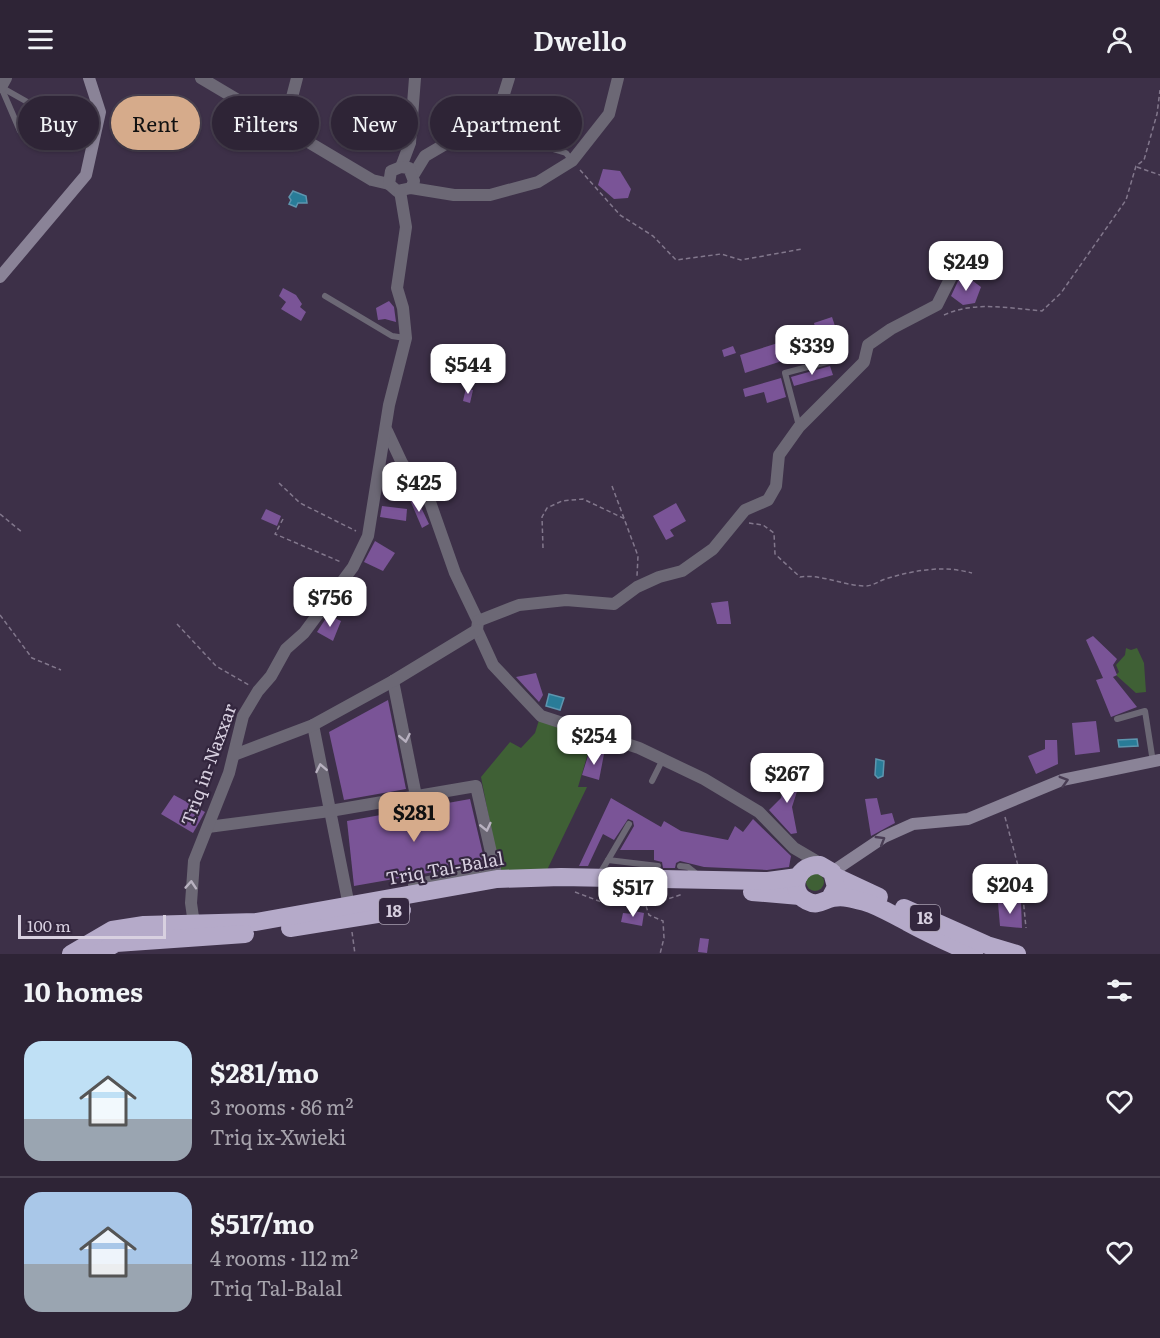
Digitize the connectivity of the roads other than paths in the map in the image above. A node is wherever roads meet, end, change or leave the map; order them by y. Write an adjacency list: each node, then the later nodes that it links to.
1 (6, 78): 8 (street)
2 (89, 78): 21 (main road)
3 (297, 78): 10 (street)
4 (415, 78): 18 (street)
5 (508, 78): 11 (street)
6 (618, 78): 17 (street)
7 (207, 80): 9 (street)
8 (1, 87): 12 (lane); 13 (lane)
9 (233, 96)
10 (292, 96)
11 (503, 96)
12 (18, 97)
13 (18, 126)
14 (319, 149): 20 (street)
15 (436, 150): 19 (street)
16 (556, 150): 17 (lane)
17 (572, 160): 20 (street)
18 (401, 167): 19 (street); 20 (street)
19 (414, 174): 20 (street)
20 (400, 188): 24 (street, Triq in-Naxxar)
21 (0, 277)
22 (951, 277): 26 (street)
23 (325, 296): 24 (lane)
24 (406, 338): 27 (street, Triq in-Naxxar)
25 (830, 361): 26 (lane)
26 (799, 427): 28 (street)
27 (387, 431): 28 (street); 32 (street, Triq in-Naxxar)
28 (477, 625): 29 (street); 33 (street)
29 (393, 681): 31 (street); 36 (street, one-way to 36)
30 (1117, 719): 34 (lane)
31 (313, 725): 32 (street); 37 (street, one-way to 31)
32 (234, 755): 39 (street, Triq in-Naxxar)
33 (662, 761): 35 (lane); 40 (street)
34 (1156, 761): 44 (main road, one-way to 34)
35 (652, 781)
36 (416, 796): 37 (street); 46 (street, one-way to 46)
37 (330, 811): 39 (street); 51 (street)
38 (629, 824): 41 (lane)
39 (208, 827): 52 (street, Triq in-Naxxar, one-way to 39)
40 (794, 848): 44 (street); 45 (street)
41 (608, 860): 42 (lane); 47 (lane)
42 (658, 866)
43 (680, 866): 48 (lane)
44 (830, 872): 45 (highway, Triq Tal-Balal / 18); 50 (highway); 56 (highway, 18)
45 (800, 873): 48 (highway, Triq Tal-Balal / 18); 49 (highway)
46 (496, 874): 47 (highway, Triq Tal-Balal / 18); 51 (highway, Triq Tal-Balal / 18)
47 (597, 878): 48 (highway, Triq Tal-Balal / 18)
48 (700, 886): 49 (highway, Triq Tal-Balal / 18); 51 (highway, Triq Tal-Balal / 18)
49 (800, 896): 50 (highway, Triq Tal-Balal / 18)
50 (830, 898): 55 (highway, Triq Tal-Balal / 18)
51 (349, 908): 52 (highway, Triq Tal-Balal / 18); 54 (highway, Triq Tal-Balal / 18)
52 (200, 924): 53 (highway, Triq Tal-Balal / 18)
53 (71, 954)
54 (97, 954)
55 (974, 954)
56 (1017, 954)

